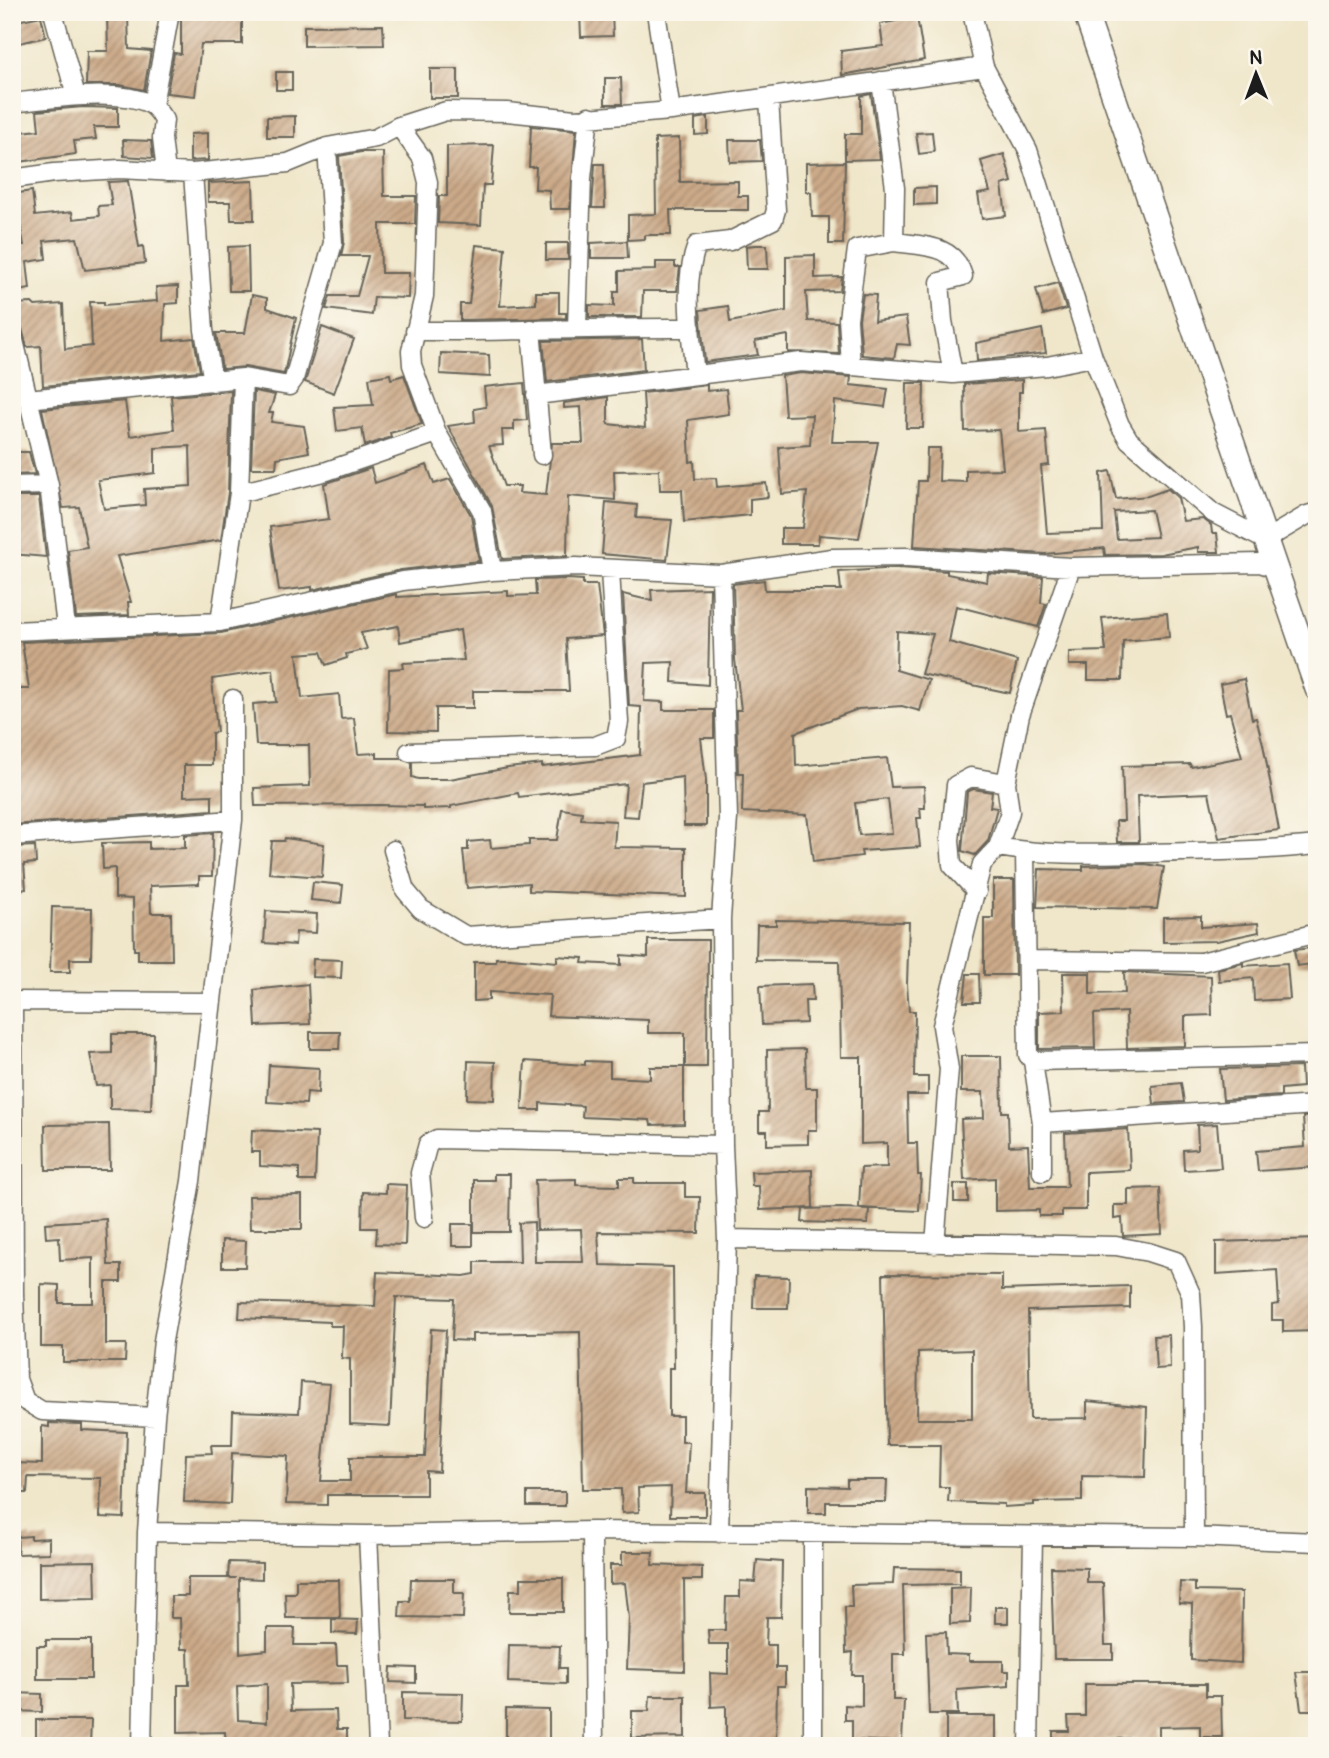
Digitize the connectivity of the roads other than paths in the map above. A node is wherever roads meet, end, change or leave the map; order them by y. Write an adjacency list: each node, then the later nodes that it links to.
1 (53, 12): 8 (street)
2 (170, 12): 11 (street)
3 (656, 12): 12 (street)
4 (972, 12): 6 (street)
5 (1085, 12): 39 (main road)
6 (984, 67): 7 (street); 25 (street)
7 (881, 81): 9 (street); 19 (street)
8 (76, 96): 10 (street); 11 (street)
9 (769, 99): 12 (street); 21 (street)
10 (12, 103)
11 (153, 105): 16 (street)
12 (671, 111): 13 (street)
13 (589, 116): 14 (street); 20 (street)
14 (399, 126): 15 (street); 23 (street)
15 (327, 148): 17 (street); 29 (street)
16 (166, 172): 17 (street); 18 (street)
17 (193, 173): 30 (street)
18 (12, 180)
19 (894, 242): 26 (street); 27 (street)
20 (577, 327): 21 (street); 22 (street)
21 (691, 328): 28 (street)
22 (531, 329): 23 (street); 32 (street)
23 (415, 331): 33 (street)
24 (12, 332): 31 (street)
25 (1093, 357): 27 (street); 39 (street)
26 (851, 366): 27 (street); 28 (street)
27 (953, 374)
28 (695, 375): 32 (street)
29 (243, 378): 30 (street); 37 (street)
30 (213, 382): 31 (street)
31 (21, 389): 35 (street)
32 (536, 396): 34 (street)
33 (437, 433): 37 (street); 43 (street)
34 (541, 455)
35 (49, 485): 36 (street); 46 (street)
36 (12, 486)
37 (239, 493): 45 (street)
38 (1317, 512): 39 (street)
39 (1265, 540): 41 (main road)
40 (1071, 567): 41 (street); 44 (street); 51 (street)
41 (1278, 569): 48 (main road)
42 (610, 570): 43 (street); 44 (street); 50 (street)
43 (492, 571): 45 (street)
44 (720, 574): 59 (street)
45 (220, 622): 46 (street)
46 (66, 627): 47 (street)
47 (12, 631)
48 (1315, 676)
49 (233, 699): 52 (street)
50 (409, 752)
51 (1006, 783): 55 (street); 58 (street)
52 (233, 820): 53 (street); 63 (street)
53 (12, 836)
54 (1317, 845): 57 (street)
55 (998, 847): 57 (street); 58 (street)
56 (393, 850): 59 (street)
57 (1025, 852): 61 (street)
58 (977, 892): 72 (street)
59 (722, 919): 68 (street)
60 (1317, 933): 61 (street)
61 (1029, 960): 65 (street)
62 (13, 1002): 63 (street); 73 (street)
63 (212, 1002): 73 (street)
64 (1317, 1055): 65 (street)
65 (1033, 1061): 67 (street)
66 (1317, 1105): 67 (street)
67 (1042, 1123): 69 (street)
68 (723, 1145): 70 (street); 71 (street)
69 (1042, 1172)
70 (424, 1218)
71 (727, 1239): 72 (street); 76 (street)
72 (935, 1244): 80 (street)
73 (155, 1417): 75 (street)
74 (592, 1531): 76 (street); 78 (street); 84 (street)
75 (147, 1532): 78 (street); 82 (street)
76 (719, 1533): 77 (street)
77 (813, 1534): 79 (street); 85 (street)
78 (368, 1535): 83 (street)
79 (1033, 1537): 80 (street); 86 (street)
80 (1194, 1537): 81 (street)
81 (1317, 1542)
82 (142, 1746)
83 (378, 1746)
84 (594, 1746)
85 (813, 1746)
86 (1029, 1746)

